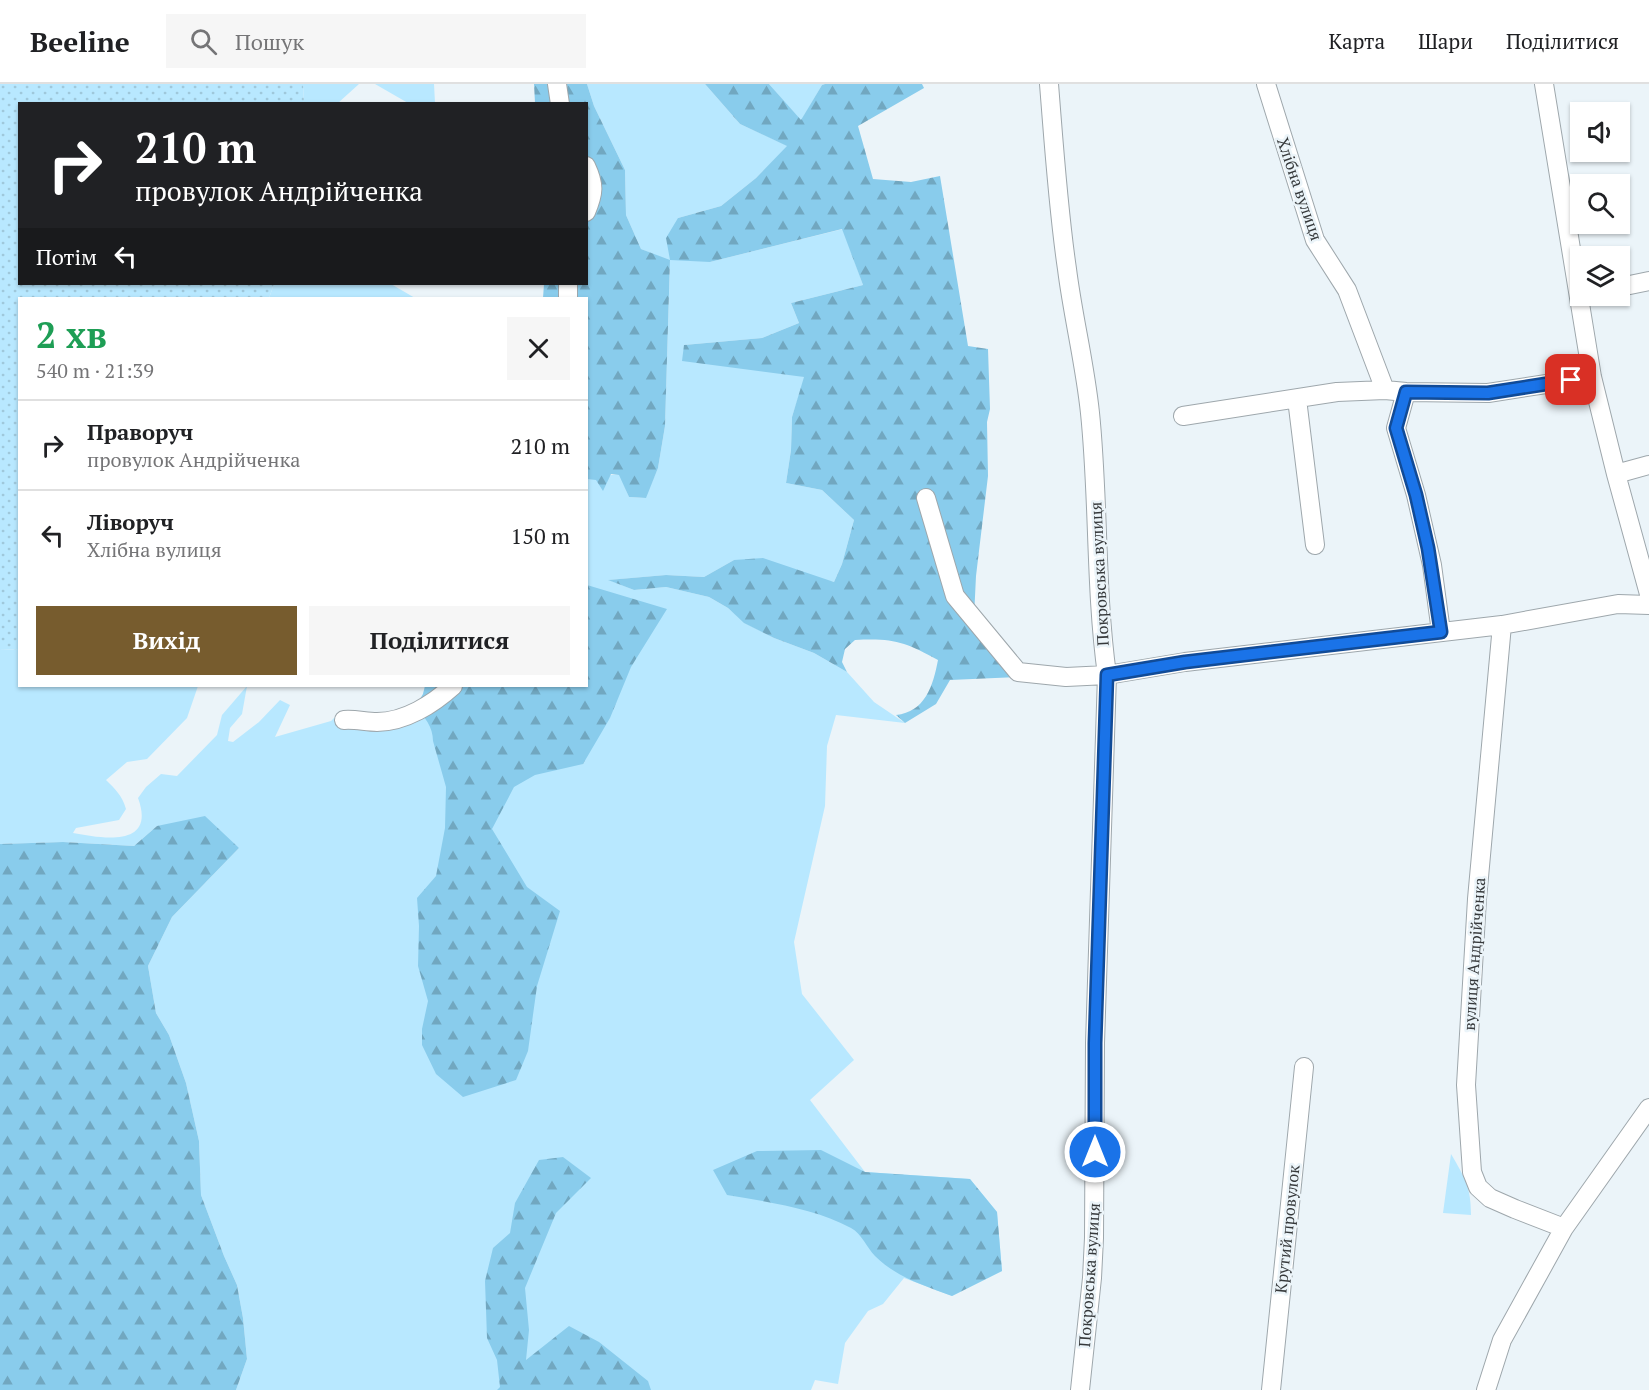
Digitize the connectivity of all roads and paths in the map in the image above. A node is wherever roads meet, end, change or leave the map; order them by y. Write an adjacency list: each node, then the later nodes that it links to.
1 (557, 84): 5 (street)
2 (1049, 84): 25 (street, Покровська вулиця)
3 (1266, 84): 13 (street, Хлібна вулиця)
4 (1544, 84): 8 (street)
5 (560, 102)
6 (588, 170): 7 (street)
7 (588, 207)
8 (1571, 246)
9 (1649, 281): 10 (street)
10 (1630, 285)
11 (1581, 306): 12 (street)
12 (1592, 377): 14 (street); 18 (street)
13 (1385, 390): 14 (street); 15 (street)
14 (1406, 392): 24 (street)
15 (1297, 399): 16 (street); 20 (street)
16 (1183, 416)
17 (1649, 465): 18 (street)
18 (1616, 474): 21 (street)
19 (926, 498): 25 (street)
20 (1314, 545)
21 (1649, 594)
22 (1649, 605): 23 (street)
23 (1502, 625): 24 (street); 30 (street, вулиця Андрійченка)
24 (1441, 632): 25 (street)
25 (1107, 675): 31 (street, Покровська вулиця)
26 (452, 687): 27 (street)
27 (344, 720)
28 (1304, 1067): 32 (street, Крутий провулок)
29 (1649, 1108): 30 (street)
30 (1564, 1227): 33 (street)
31 (1080, 1390)
32 (1271, 1390)
33 (1486, 1390)

